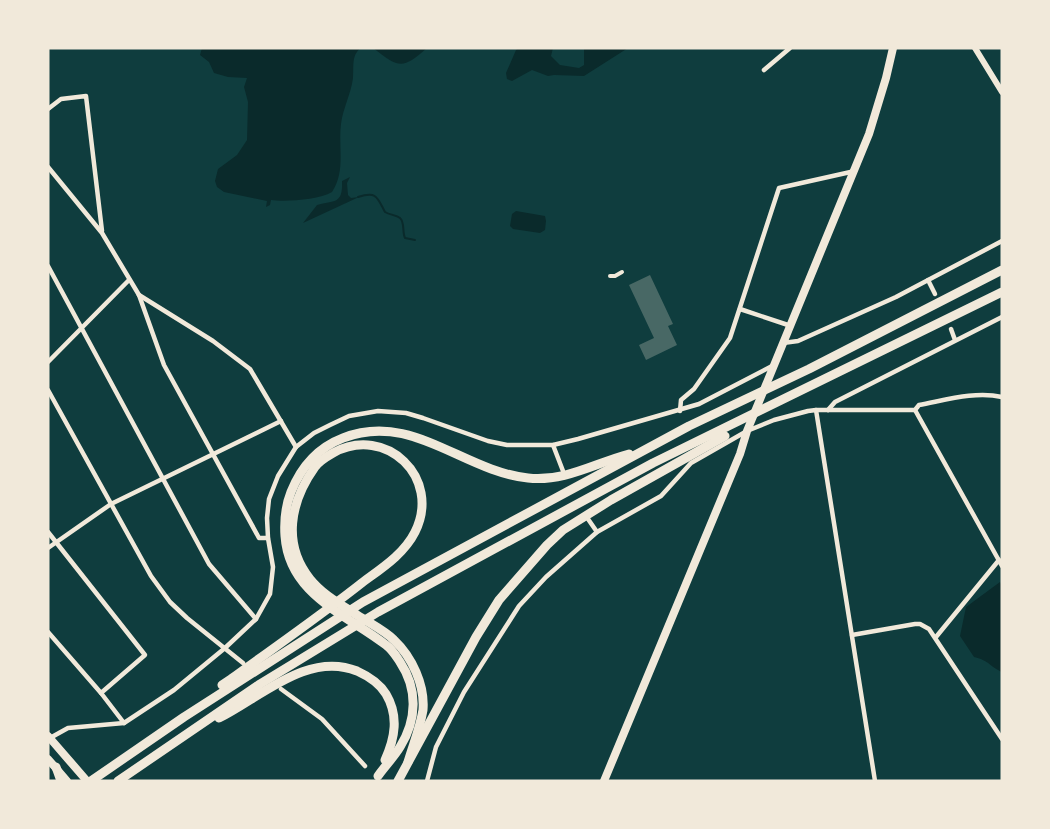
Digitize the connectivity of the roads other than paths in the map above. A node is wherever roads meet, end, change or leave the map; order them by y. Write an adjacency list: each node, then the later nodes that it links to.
1 (789, 48): 4 (street)
2 (893, 48): 8 (highway)
3 (975, 48): 5 (street)
4 (764, 70)
5 (1002, 92)
6 (48, 109): 9 (street)
7 (48, 167): 9 (street)
8 (855, 171): 20 (street); 22 (highway)
9 (102, 233): 15 (street)
10 (1002, 242): 16 (street)
11 (48, 266): 23 (street)
12 (1002, 270): 39 (highway)
13 (622, 272): 14 (street)
14 (610, 276)
15 (129, 280): 19 (street); 23 (street)
16 (928, 280): 18 (street); 26 (street)
17 (1002, 292): 41 (highway)
18 (935, 294)
19 (139, 295): 35 (street); 40 (street)
20 (740, 309): 22 (street); 34 (street)
21 (1002, 317): 25 (street)
22 (791, 326): 26 (highway)
23 (81, 327): 27 (street); 43 (street)
24 (951, 329): 25 (street)
25 (955, 340): 32 (street)
26 (783, 343): 28 (highway)
27 (48, 362)
28 (774, 365): 34 (street); 36 (highway)
29 (48, 390): 44 (street)
30 (1002, 397): 33 (street)
31 (816, 410): 32 (street); 36 (street); 55 (street)
32 (828, 410): 33 (street)
33 (915, 410): 51 (street)
34 (680, 411): 37 (street)
35 (281, 421): 38 (street); 40 (street)
36 (747, 431): 47 (street); 78 (highway)
37 (553, 445): 38 (street); 42 (street)
38 (296, 447): 48 (street)
39 (646, 450): 61 (highway); 70 (highway)
40 (214, 455): 43 (street); 48 (street)
41 (656, 467): 63 (highway); 67 (highway)
42 (563, 471)
43 (163, 479): 44 (street); 53 (street)
44 (111, 504): 49 (street); 57 (street)
45 (588, 519): 47 (street)
46 (48, 532): 49 (street)
47 (597, 532): 77 (street)
48 (268, 537): 53 (street)
49 (54, 542): 50 (street); 60 (street)
50 (48, 548)
51 (999, 557): 52 (street); 56 (street)
52 (1002, 566)
53 (256, 620): 57 (street)
54 (48, 632): 60 (street)
55 (852, 635): 56 (street); 79 (street)
56 (936, 637): 65 (street)
57 (225, 648): 58 (street); 62 (street)
58 (243, 663)
59 (282, 690): 68 (street)
60 (100, 693): 62 (street)
61 (184, 717): 67 (highway); 74 (highway)
62 (124, 723): 64 (street)
63 (187, 733): 70 (highway); 75 (highway)
64 (49, 737): 73 (highway)
65 (1002, 739)
66 (48, 759): 69 (highway)
67 (408, 762): 76 (highway)
68 (365, 766)
69 (56, 767): 71 (highway); 72 (highway)
70 (376, 778)
71 (61, 781)
72 (67, 781)
73 (87, 781)
74 (92, 781)
75 (118, 781)
76 (398, 781)
77 (427, 781)
78 (604, 781)
79 (875, 781)

